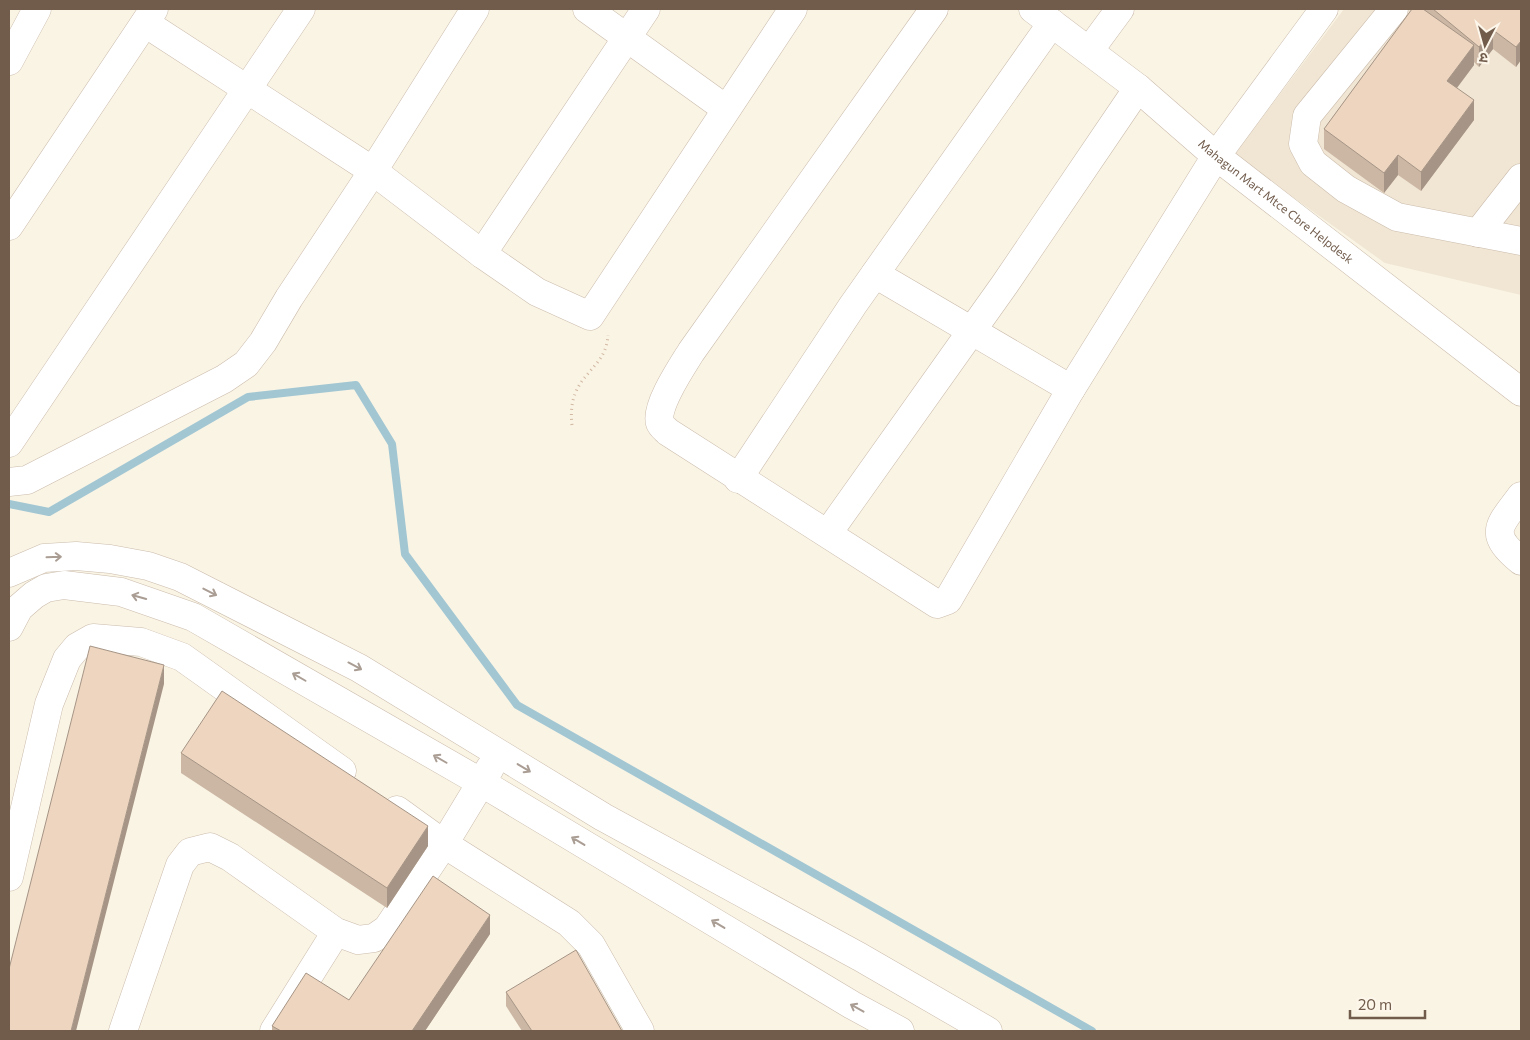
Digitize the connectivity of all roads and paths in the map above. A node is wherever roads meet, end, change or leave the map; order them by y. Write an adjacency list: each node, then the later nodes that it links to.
1 (37, 9): 15 (street)
2 (301, 9): 17 (street)
3 (475, 9): 20 (street)
4 (587, 9): 13 (street)
5 (646, 9): 13 (street)
6 (793, 9): 18 (street)
7 (934, 9): 33 (street)
8 (1120, 9): 14 (street)
9 (1324, 9): 19 (street)
10 (1394, 9): 23 (street)
11 (150, 16): 17 (street); 22 (street)
12 (1043, 16): 14 (street, Mahagun Mart Mtce Cbre Helpdesk); 26 (street)
13 (628, 36): 18 (street); 25 (street)
14 (1089, 51): 16 (street, Mahagun Mart Mtce Cbre Helpdesk)
15 (9, 61)
16 (1138, 88): 19 (street, Mahagun Mart Mtce Cbre Helpdesk); 28 (street)
17 (245, 90): 20 (street); 32 (street)
18 (726, 109): 27 (street)
19 (1216, 156): 29 (street); 30 (street, Mahagun Mart Mtce Cbre Helpdesk)
20 (373, 171): 25 (street); 34 (street)
21 (1521, 178): 23 (street)
22 (9, 226)
23 (1478, 233): 24 (street)
24 (1521, 241)
25 (482, 254): 27 (street)
26 (875, 274): 28 (street); 33 (street)
27 (590, 316): 31 (path)
28 (973, 330): 29 (street); 36 (street)
29 (1071, 389): 36 (street)
30 (1521, 392)
31 (572, 425)
32 (9, 443)
33 (738, 478): 36 (street)
34 (9, 482)
35 (1521, 496): 37 (street)
36 (828, 533)
37 (1521, 561)
38 (9, 574): 40 (street, one-way to 40)
39 (15, 605): 41 (street, one-way to 39)
40 (498, 753): 41 (street); 49 (street, one-way to 49)
41 (482, 783): 42 (street); 48 (street, one-way to 41)
42 (444, 844): 43 (street); 44 (street); 47 (street)
43 (9, 877)
44 (336, 932): 45 (street); 46 (street)
45 (123, 1031)
46 (274, 1031)
47 (640, 1031)
48 (900, 1031)
49 (988, 1031)

